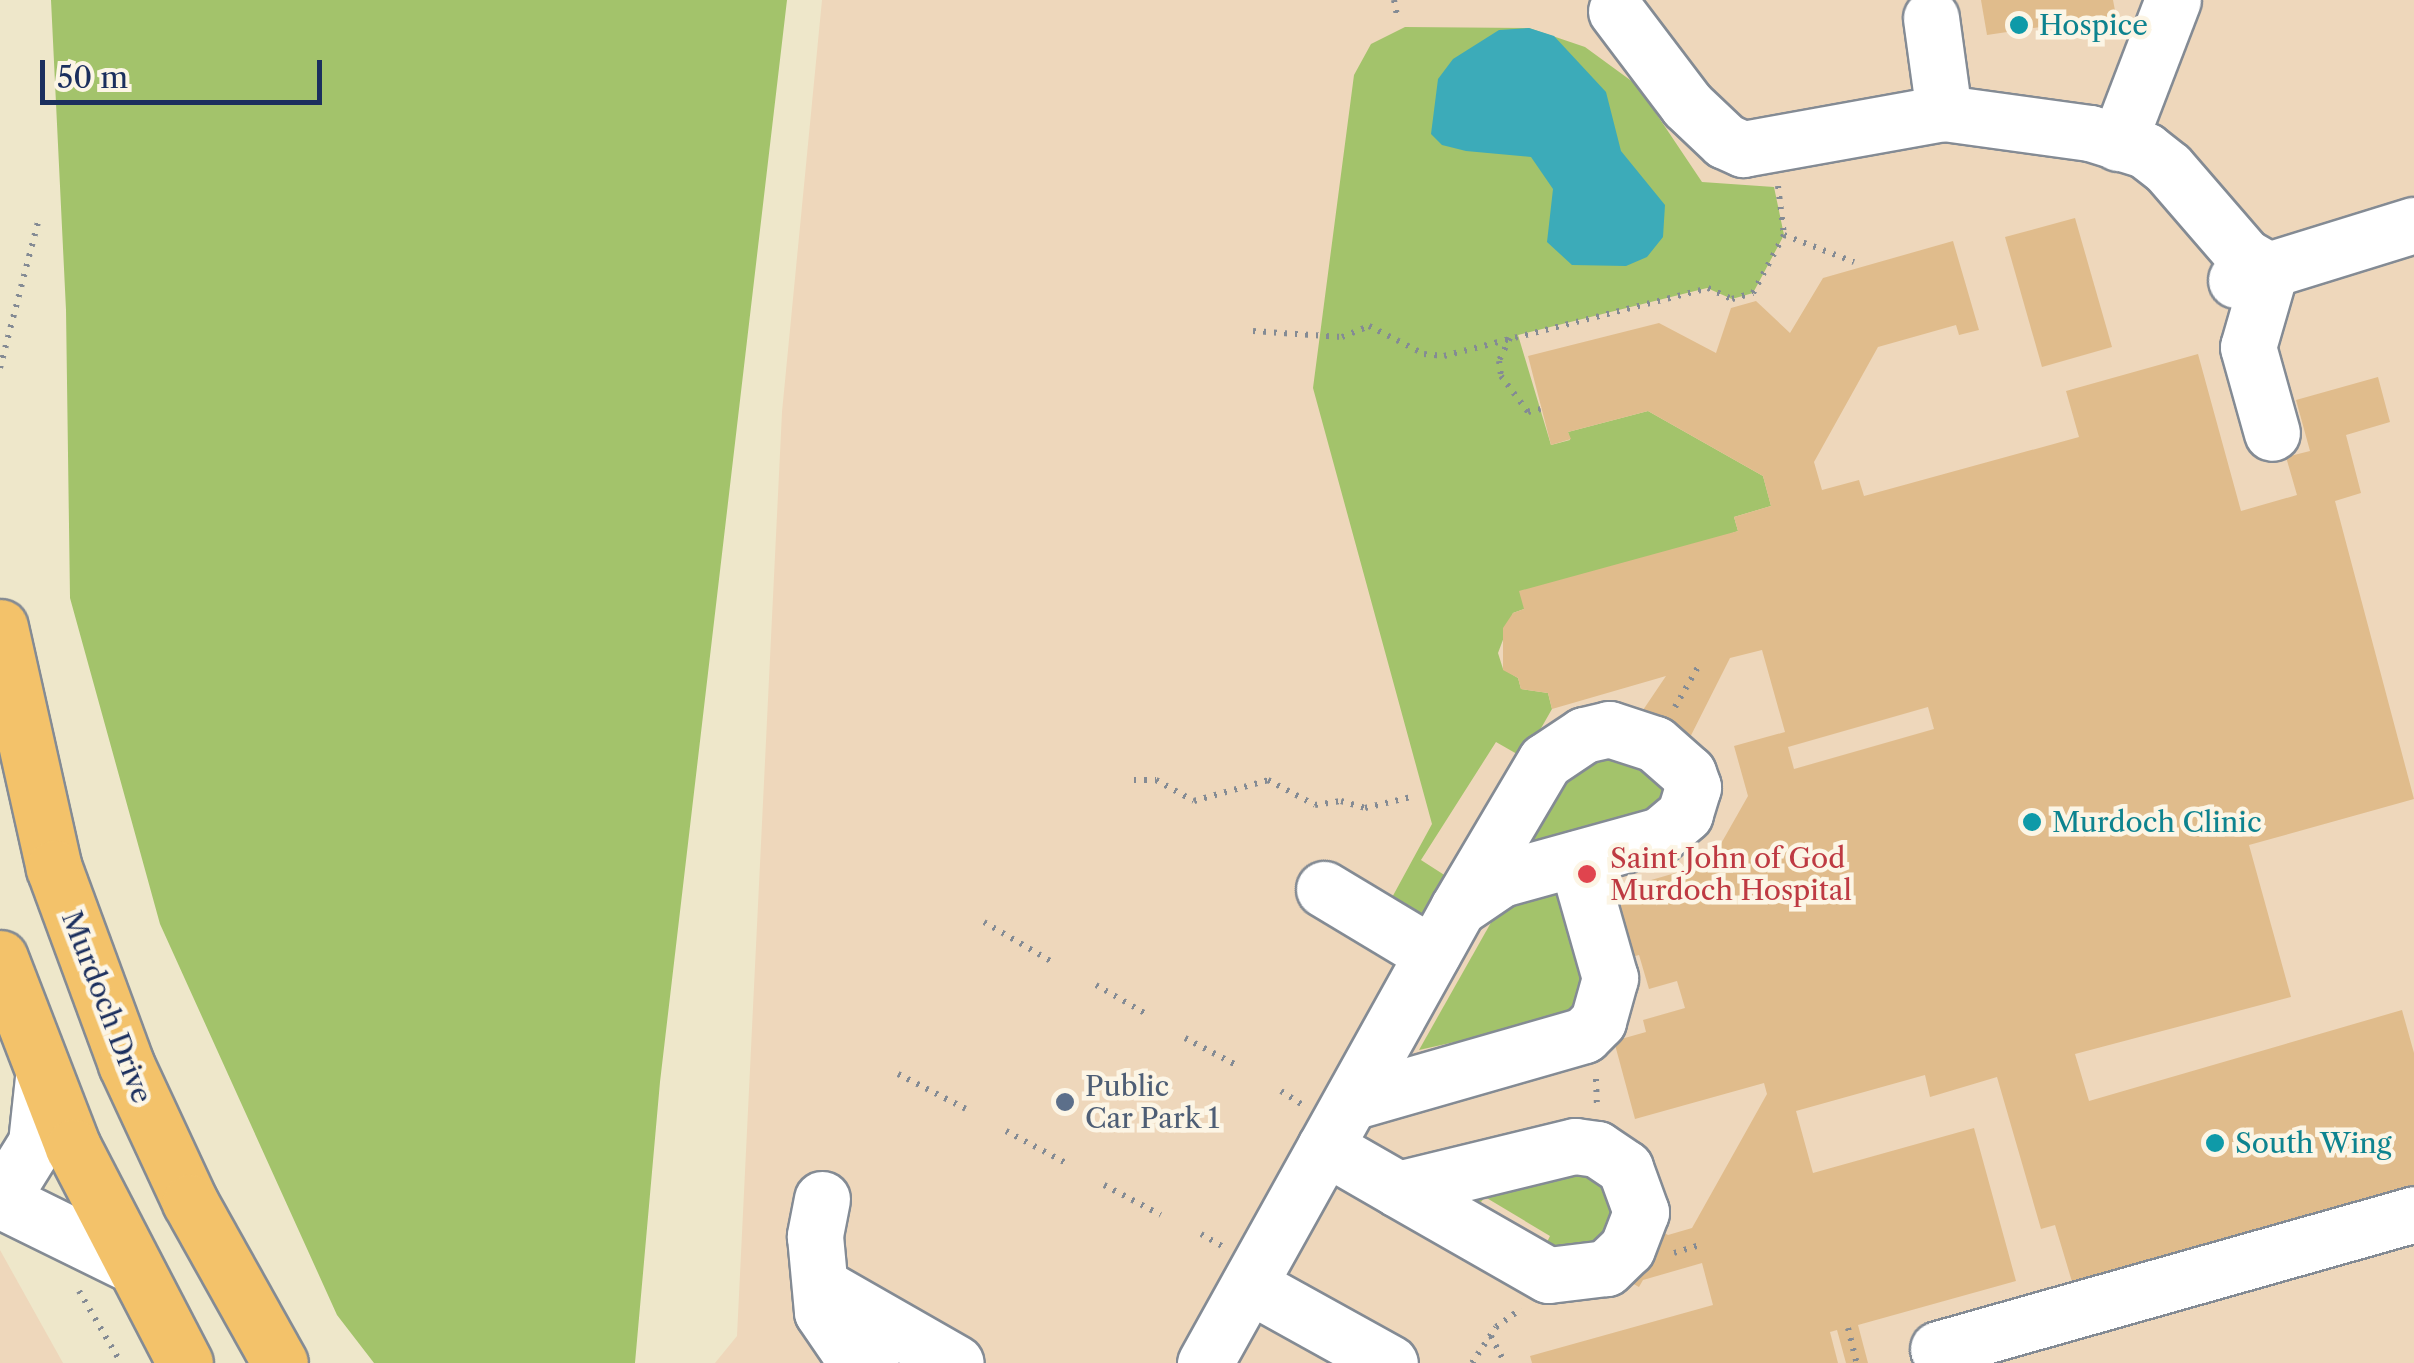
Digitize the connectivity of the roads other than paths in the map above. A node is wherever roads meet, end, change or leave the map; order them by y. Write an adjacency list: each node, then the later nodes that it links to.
1 (2173, 0): 5 (street)
2 (1928, 6): 4 (street)
3 (1616, 11): 4 (street)
4 (1944, 113): 5 (street)
5 (2118, 143): 7 (street)
6 (2414, 225): 7 (street)
7 (2270, 271): 8 (street)
8 (2272, 434)
9 (0, 626): 25 (main road, Murdoch Drive)
10 (1576, 859): 12 (street); 12 (street); 15 (street)
11 (1324, 889): 12 (street)
12 (1445, 931): 15 (street)
13 (0, 958): 14 (main road)
14 (43, 1078): 18 (street); 20 (main road)
15 (1338, 1124): 16 (street); 21 (street)
16 (1398, 1189)
17 (822, 1199): 22 (street)
18 (1, 1201): 20 (street)
19 (2414, 1214): 23 (street)
20 (130, 1264): 24 (main road)
21 (1243, 1296): 27 (street); 28 (street); 29 (street)
22 (885, 1348): 26 (street)
23 (1938, 1349)
24 (185, 1363)
25 (280, 1363)
26 (956, 1363)
27 (1205, 1363)
28 (1337, 1363)
29 (1390, 1363)

